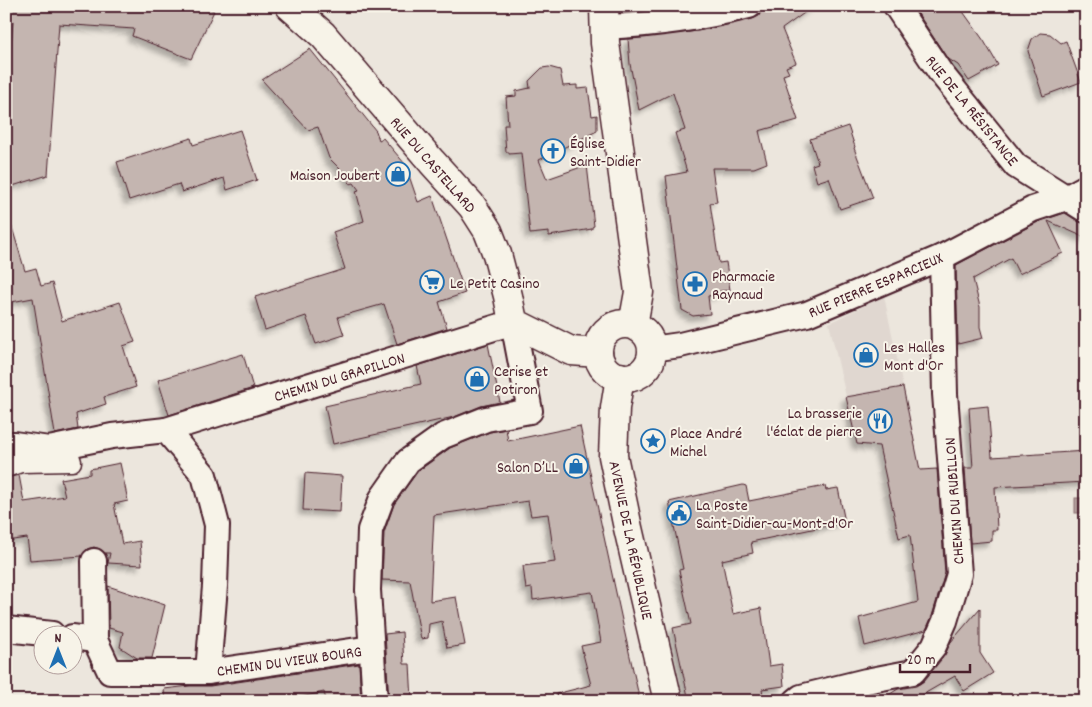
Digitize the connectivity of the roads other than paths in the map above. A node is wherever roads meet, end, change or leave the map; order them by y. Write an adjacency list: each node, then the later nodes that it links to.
1 (290, 6): 8 (main road, RUE DU CASTELLARD)
2 (749, 6): 4 (street)
3 (896, 6): 5 (street, RUE DE LA RÉSISTANCE)
4 (604, 17): 9 (main road)
5 (1076, 192): 6 (street, RUE DE LA RÉSISTANCE); 7 (street, RUE PIERRE ESPARCIEUX)
6 (1086, 210)
7 (942, 257): 10 (street, RUE PIERRE ESPARCIEUX); 25 (street, CHEMIN DU RUBILLON)
8 (513, 322): 11 (main road); 13 (street, CHEMIN DU GRAPILLON); 21 (street)
9 (633, 326): 10 (main road); 11 (main road)
10 (652, 349): 12 (main road)
11 (598, 352): 12 (main road)
12 (620, 377): 24 (main road, AVENUE DE LA RÉPUBLIQUE)
13 (166, 430): 15 (street); 22 (street, CHEMIN DU VIEUX BOURG)
14 (6, 445): 15 (street)
15 (68, 446): 16 (street)
16 (6, 468)
17 (94, 561): 20 (street)
18 (6, 628): 19 (street)
19 (32, 631)
20 (84, 639): 22 (street, CHEMIN DU VIEUX BOURG)
21 (371, 648): 22 (street, CHEMIN DU VIEUX BOURG); 23 (street)
22 (208, 672)
23 (375, 701)
24 (668, 701)
25 (796, 701)

